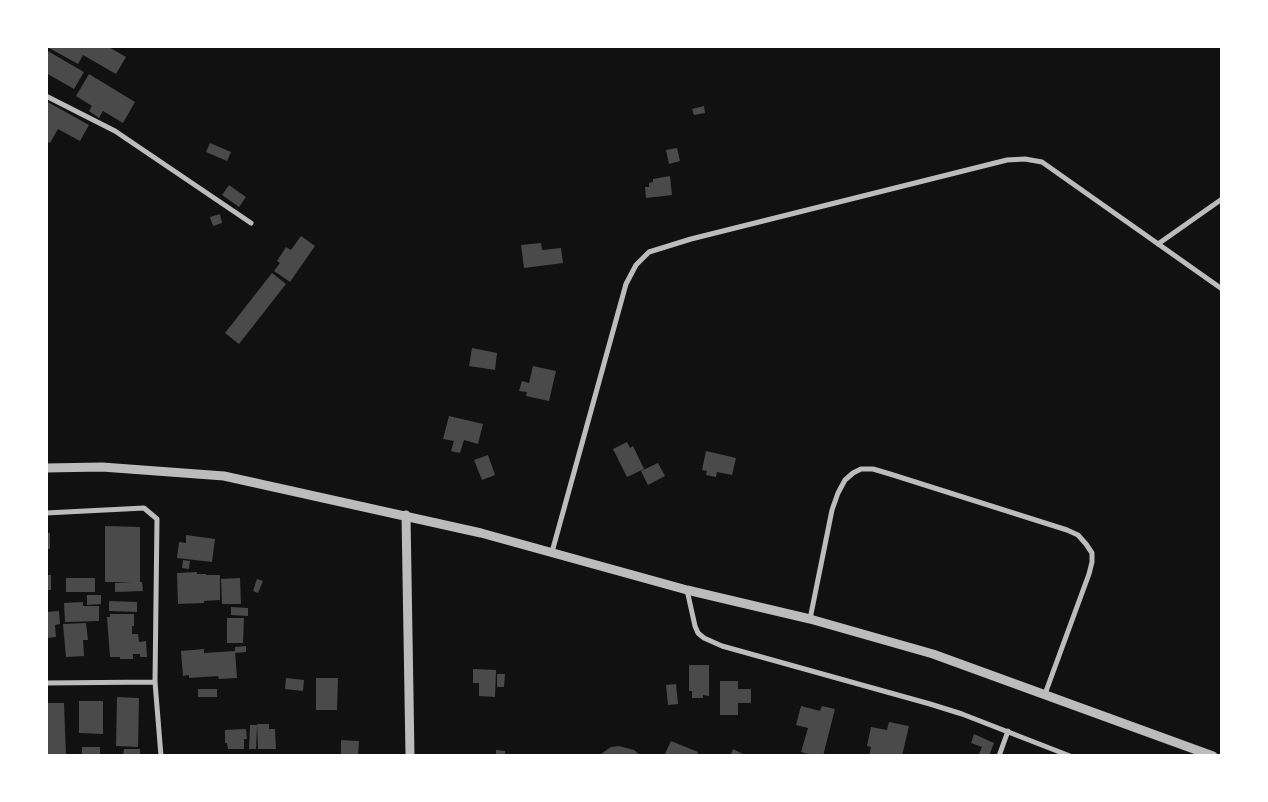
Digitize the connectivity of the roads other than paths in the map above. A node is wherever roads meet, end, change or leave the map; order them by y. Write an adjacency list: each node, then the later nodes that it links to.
1 (46, 96): 3 (street)
2 (1222, 199): 4 (street)
3 (251, 222)
4 (1158, 244): 5 (street); 9 (street)
5 (1222, 290)
6 (46, 468): 8 (street)
7 (46, 514): 12 (street)
8 (406, 515): 9 (street); 17 (street)
9 (552, 552): 10 (street)
10 (687, 590): 11 (street); 15 (street)
11 (810, 619): 14 (street); 14 (street)
12 (155, 682): 13 (street); 16 (street)
13 (46, 683)
14 (1045, 694): 20 (street)
15 (1008, 731): 18 (street); 19 (street)
16 (161, 756)
17 (410, 756)
18 (999, 756)
19 (1070, 756)
20 (1213, 756)

